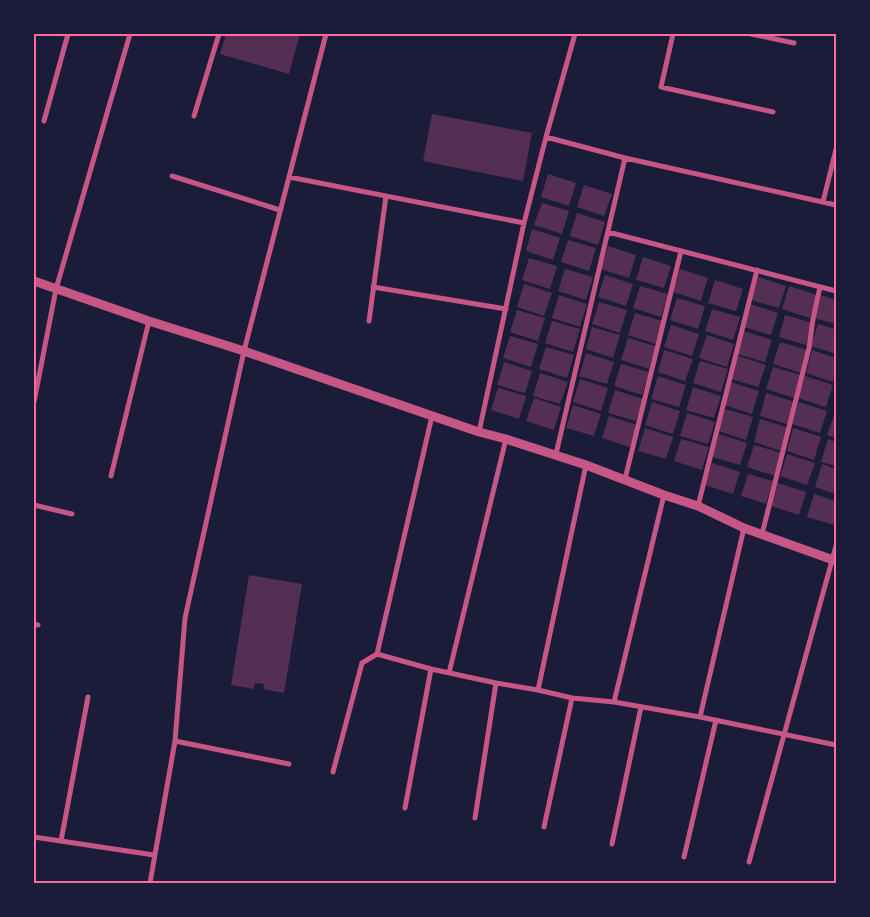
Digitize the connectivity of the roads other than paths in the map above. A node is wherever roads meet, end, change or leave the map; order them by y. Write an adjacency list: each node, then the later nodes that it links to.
1 (68, 34): 11 (street)
2 (130, 34): 28 (street)
3 (219, 34): 10 (street)
4 (326, 34): 16 (street)
5 (575, 34): 12 (street)
6 (673, 34): 9 (street)
7 (751, 34): 8 (street)
8 (794, 43)
9 (773, 112)
10 (194, 116)
11 (44, 121)
12 (546, 137): 14 (street); 21 (street)
13 (836, 149): 18 (street)
14 (625, 158): 18 (street); 22 (street)
15 (172, 176): 20 (street)
16 (289, 177): 17 (street); 20 (street)
17 (386, 196): 21 (street); 26 (street)
18 (823, 202): 19 (street)
19 (836, 206)
20 (280, 210): 33 (street)
21 (524, 222): 30 (street)
22 (608, 232): 23 (street); 38 (street)
23 (681, 251): 24 (street); 41 (street)
24 (757, 270): 27 (street); 44 (street)
25 (34, 281): 28 (street)
26 (373, 287): 30 (street); 32 (street)
27 (820, 287): 29 (street); 47 (street)
28 (56, 289): 31 (street); 34 (street)
29 (836, 290)
30 (506, 309): 36 (street)
31 (149, 321): 33 (street); 40 (street)
32 (369, 321)
33 (244, 351): 35 (street); 62 (street)
34 (34, 402)
35 (432, 416): 36 (street); 50 (street)
36 (479, 432): 37 (street)
37 (506, 439): 38 (street); 52 (street)
38 (556, 454): 39 (street)
39 (586, 465): 41 (street); 54 (street)
40 (111, 476)
41 (625, 479): 42 (street)
42 (664, 495): 44 (street); 57 (street)
43 (34, 505): 45 (street)
44 (698, 506): 46 (street)
45 (72, 514)
46 (744, 528): 47 (street); 59 (street)
47 (762, 534): 49 (street)
48 (836, 546): 49 (street)
49 (835, 561): 61 (street)
50 (377, 654): 51 (street); 65 (street)
51 (431, 669): 52 (street); 66 (street)
52 (449, 673): 53 (street)
53 (496, 683): 54 (street); 67 (street)
54 (538, 690): 56 (street)
55 (88, 697): 70 (street)
56 (572, 698): 57 (street); 68 (street)
57 (614, 702): 58 (street)
58 (641, 707): 59 (street); 71 (street)
59 (700, 717): 60 (street)
60 (716, 720): 61 (street); 73 (street)
61 (785, 735): 63 (street); 74 (street)
62 (175, 742): 64 (street); 72 (street)
63 (836, 746)
64 (288, 764)
65 (333, 772)
66 (405, 808)
67 (475, 818)
68 (544, 827)
69 (34, 837): 70 (street)
70 (61, 841): 72 (street)
71 (612, 844)
72 (154, 855): 75 (street)
73 (684, 857)
74 (749, 862)
75 (150, 883)

